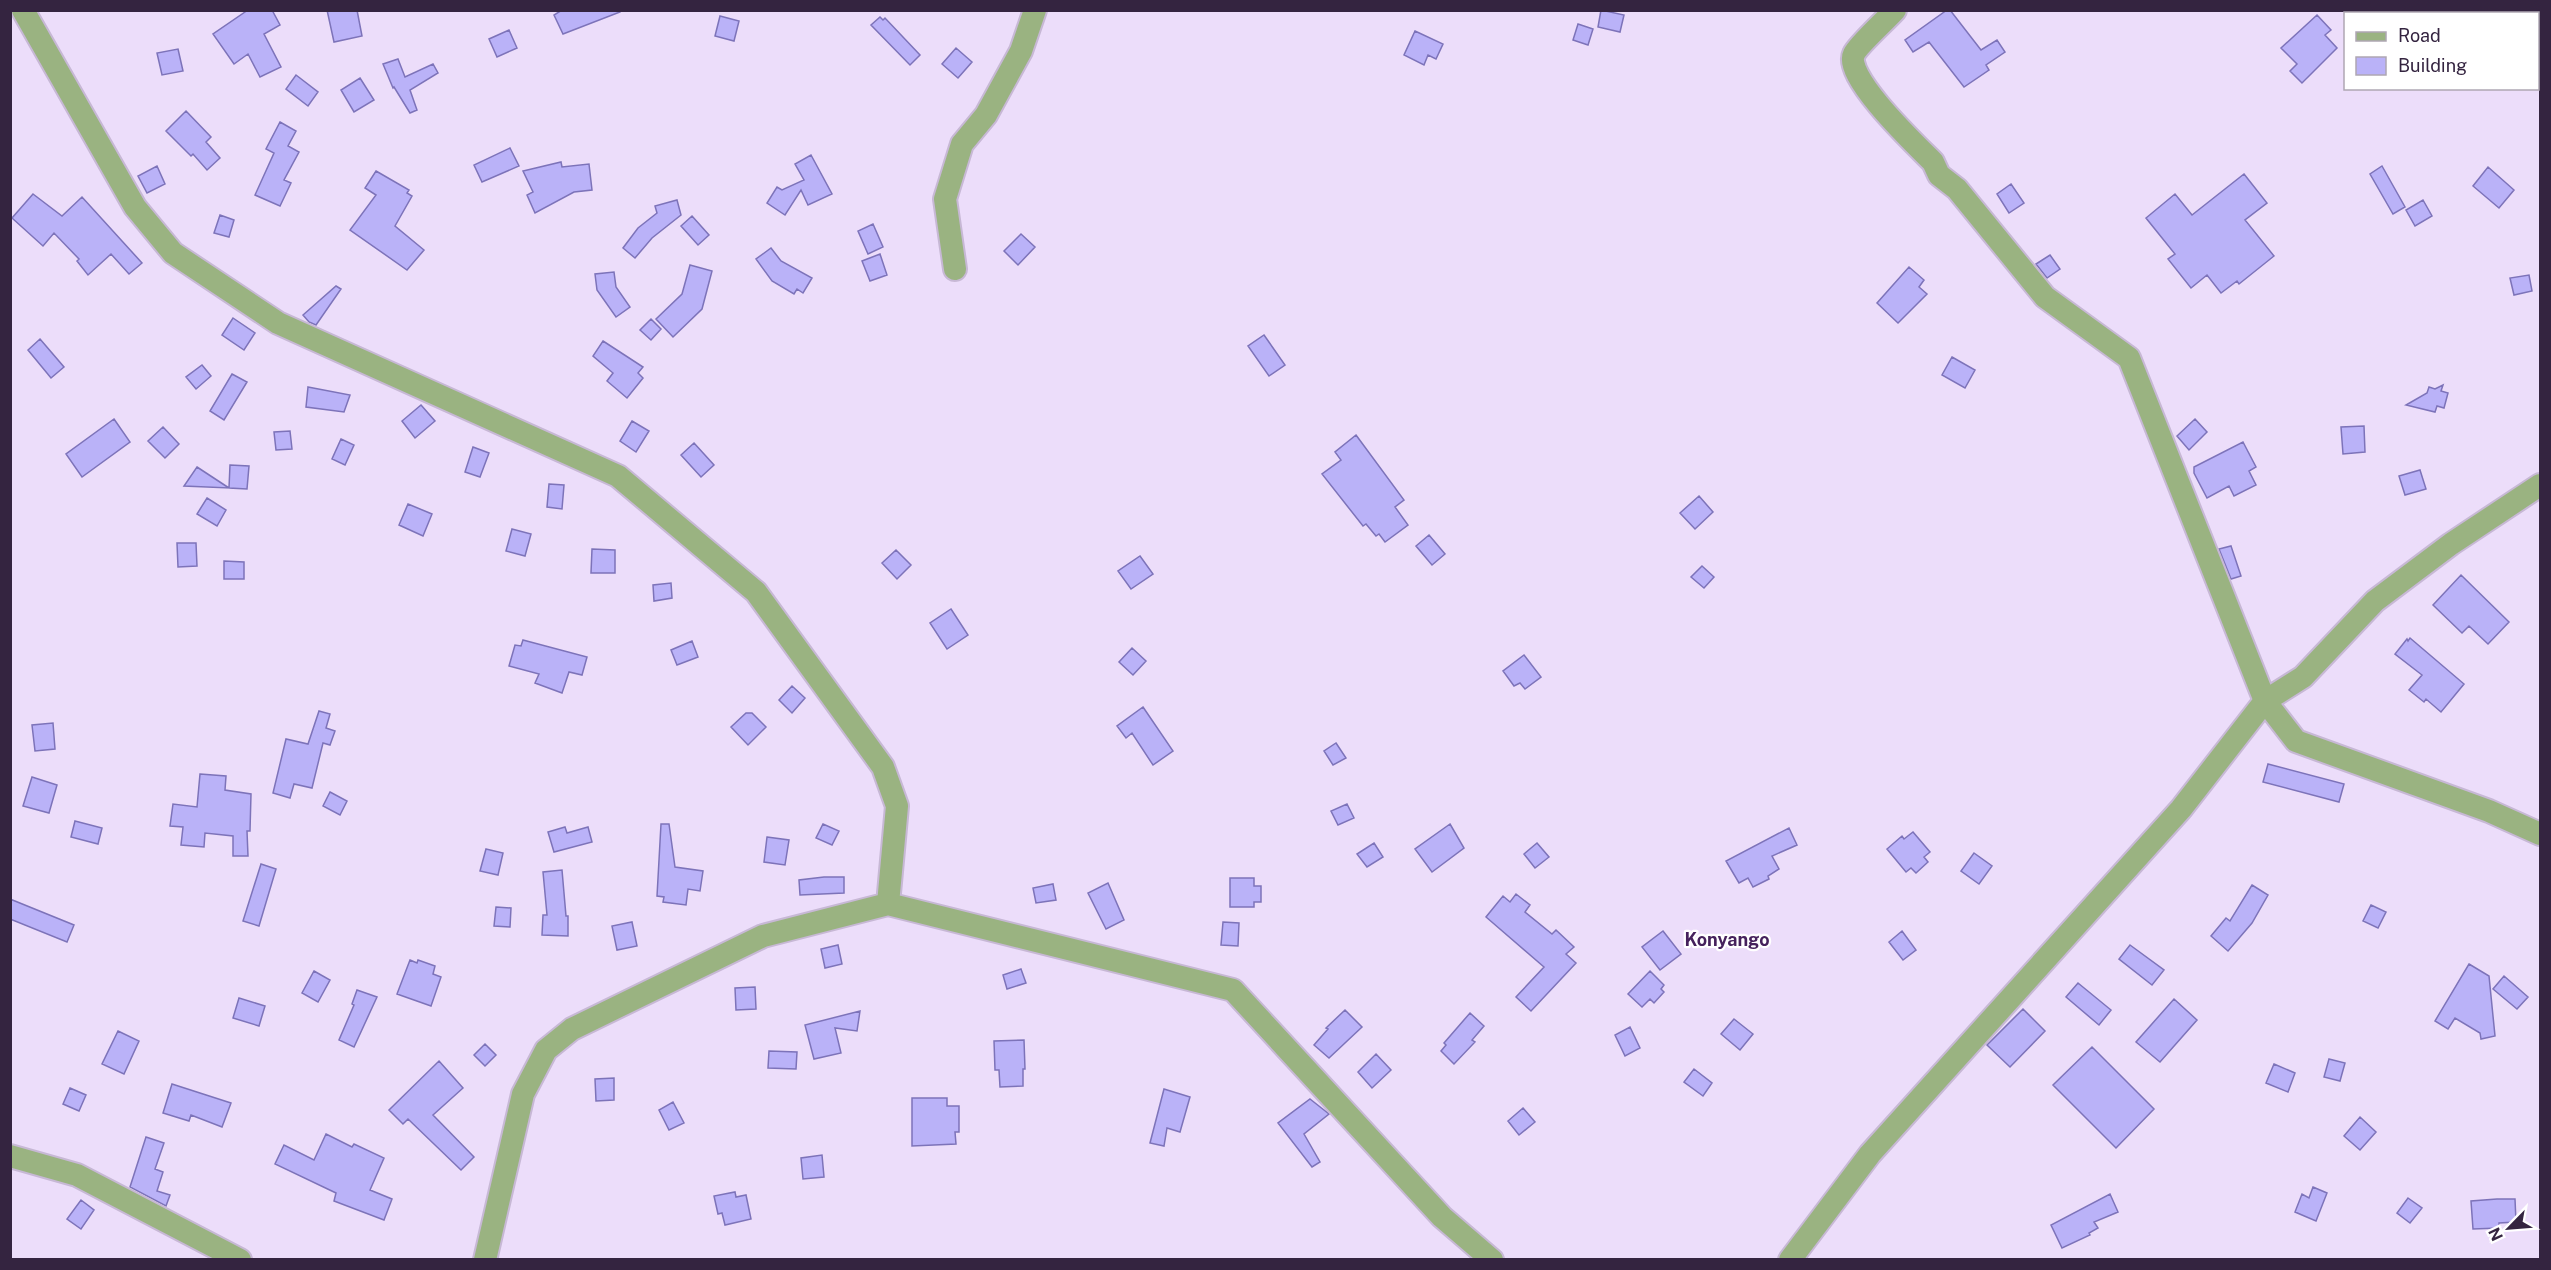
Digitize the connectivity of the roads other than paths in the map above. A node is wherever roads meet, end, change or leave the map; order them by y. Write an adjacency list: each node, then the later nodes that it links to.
1 (23, 10): 8 (street)
2 (1035, 10): 4 (street)
3 (1895, 10): 6 (street)
4 (955, 269)
5 (2541, 485): 6 (street)
6 (2265, 701): 7 (street); 13 (street)
7 (2541, 834)
8 (888, 904): 11 (street); 12 (street)
9 (10, 1156): 10 (street)
10 (240, 1260)
11 (485, 1260)
12 (1492, 1260)
13 (1790, 1260)

